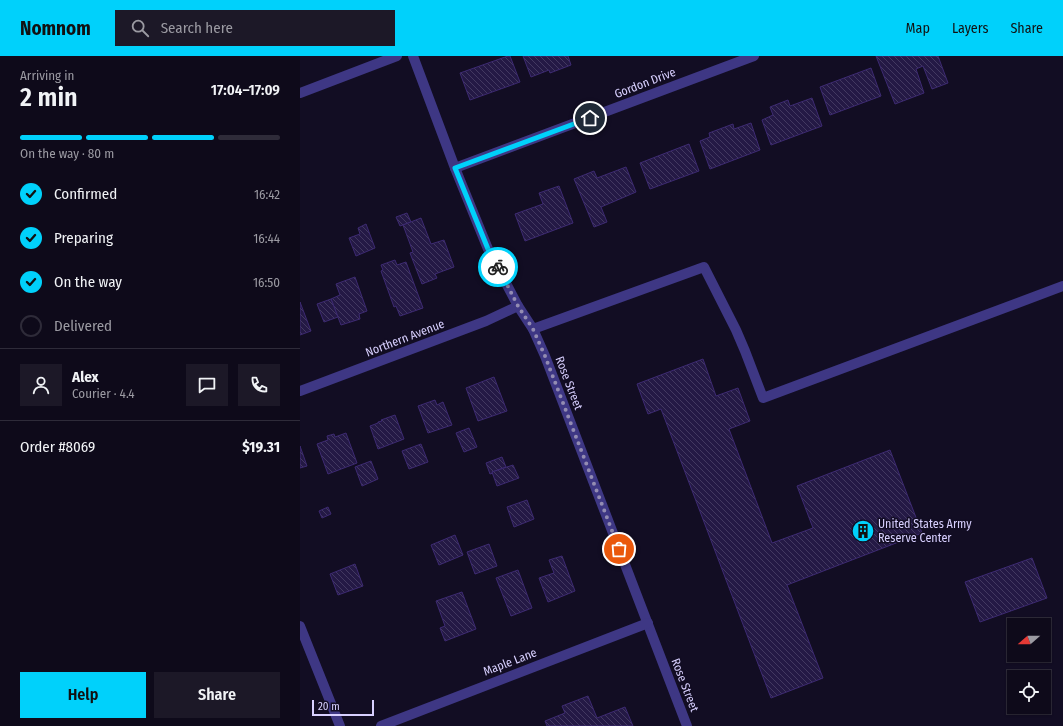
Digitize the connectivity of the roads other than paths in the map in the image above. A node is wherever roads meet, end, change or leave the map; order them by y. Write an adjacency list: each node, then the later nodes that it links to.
1 (396, 56): 4 (street)
2 (413, 56): 5 (street, Rose Street)
3 (754, 56): 5 (street, Gordon Drive)
4 (300, 93)
5 (455, 168): 7 (street, Rose Street)
6 (1063, 286): 8 (street)
7 (518, 306): 8 (street, Rose Street); 9 (street, Northern Avenue)
8 (533, 329): 10 (street, Rose Street)
9 (300, 391)
10 (648, 623): 13 (street, Maple Lane); 14 (street, Rose Street)
11 (300, 626): 12 (street)
12 (340, 726)
13 (381, 726)
14 (686, 726)

